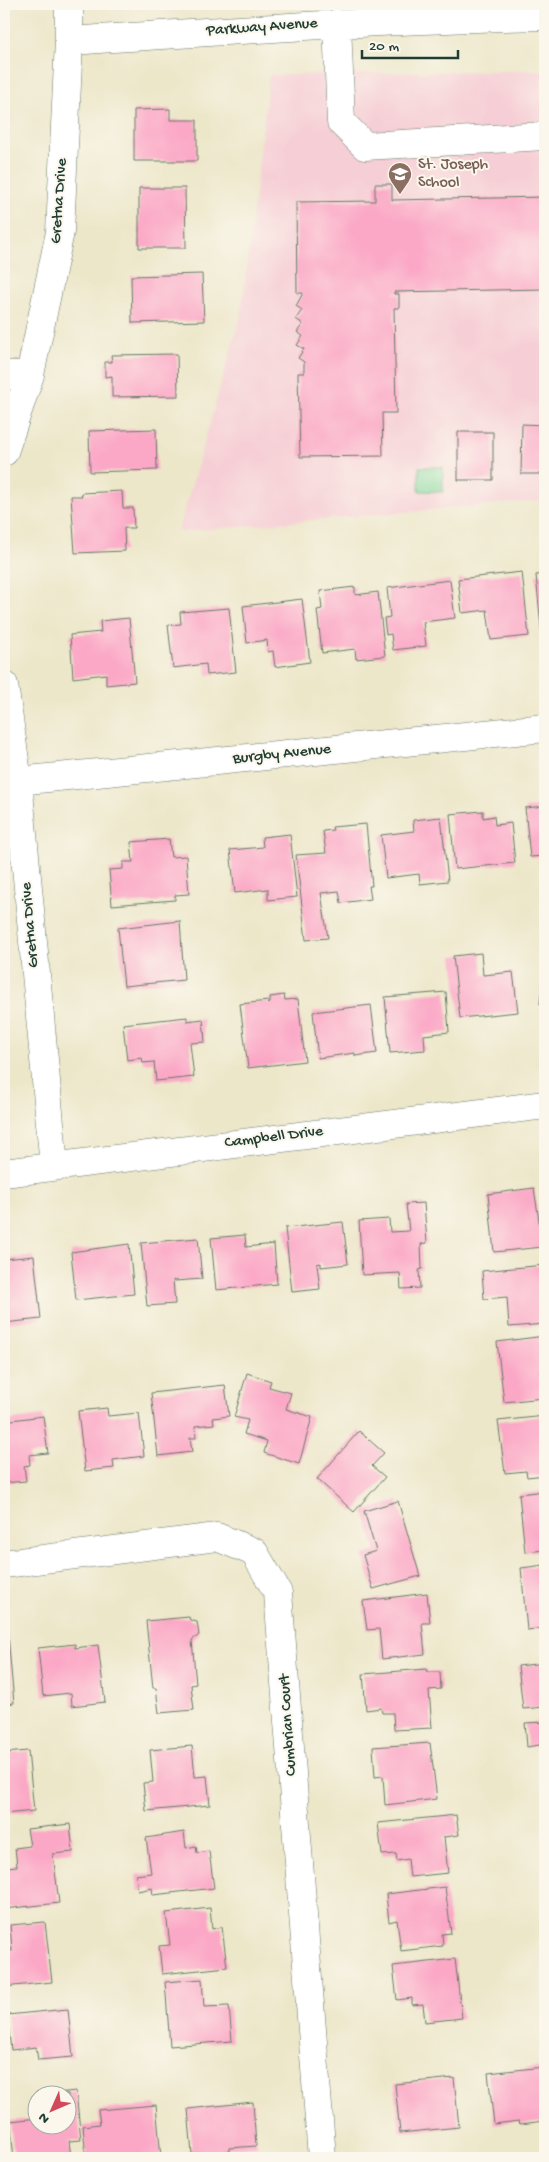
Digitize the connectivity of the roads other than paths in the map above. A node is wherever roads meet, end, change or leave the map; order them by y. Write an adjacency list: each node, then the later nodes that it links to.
1 (69, 4): 5 (street, Gretna Drive)
2 (455, 11): 3 (street, Parkway Avenue); 4 (street, Parkway Avenue)
3 (545, 16)
4 (337, 23): 5 (street, Parkway Avenue); 6 (street)
5 (69, 41): 8 (street, Gretna Drive)
6 (545, 136)
7 (4, 375): 8 (street)
8 (30, 375): 9 (street, Gretna Drive)
9 (4, 452)
10 (4, 685): 12 (street, Gretna Drive)
11 (545, 728): 12 (street, Burgby Avenue)
12 (18, 781): 14 (street, Gretna Drive)
13 (545, 1105): 14 (street, Campbell Drive)
14 (54, 1166): 15 (street, Campbell Drive)
15 (4, 1173)
16 (4, 1564): 17 (street, Cumbrian Court)
17 (322, 2158)

